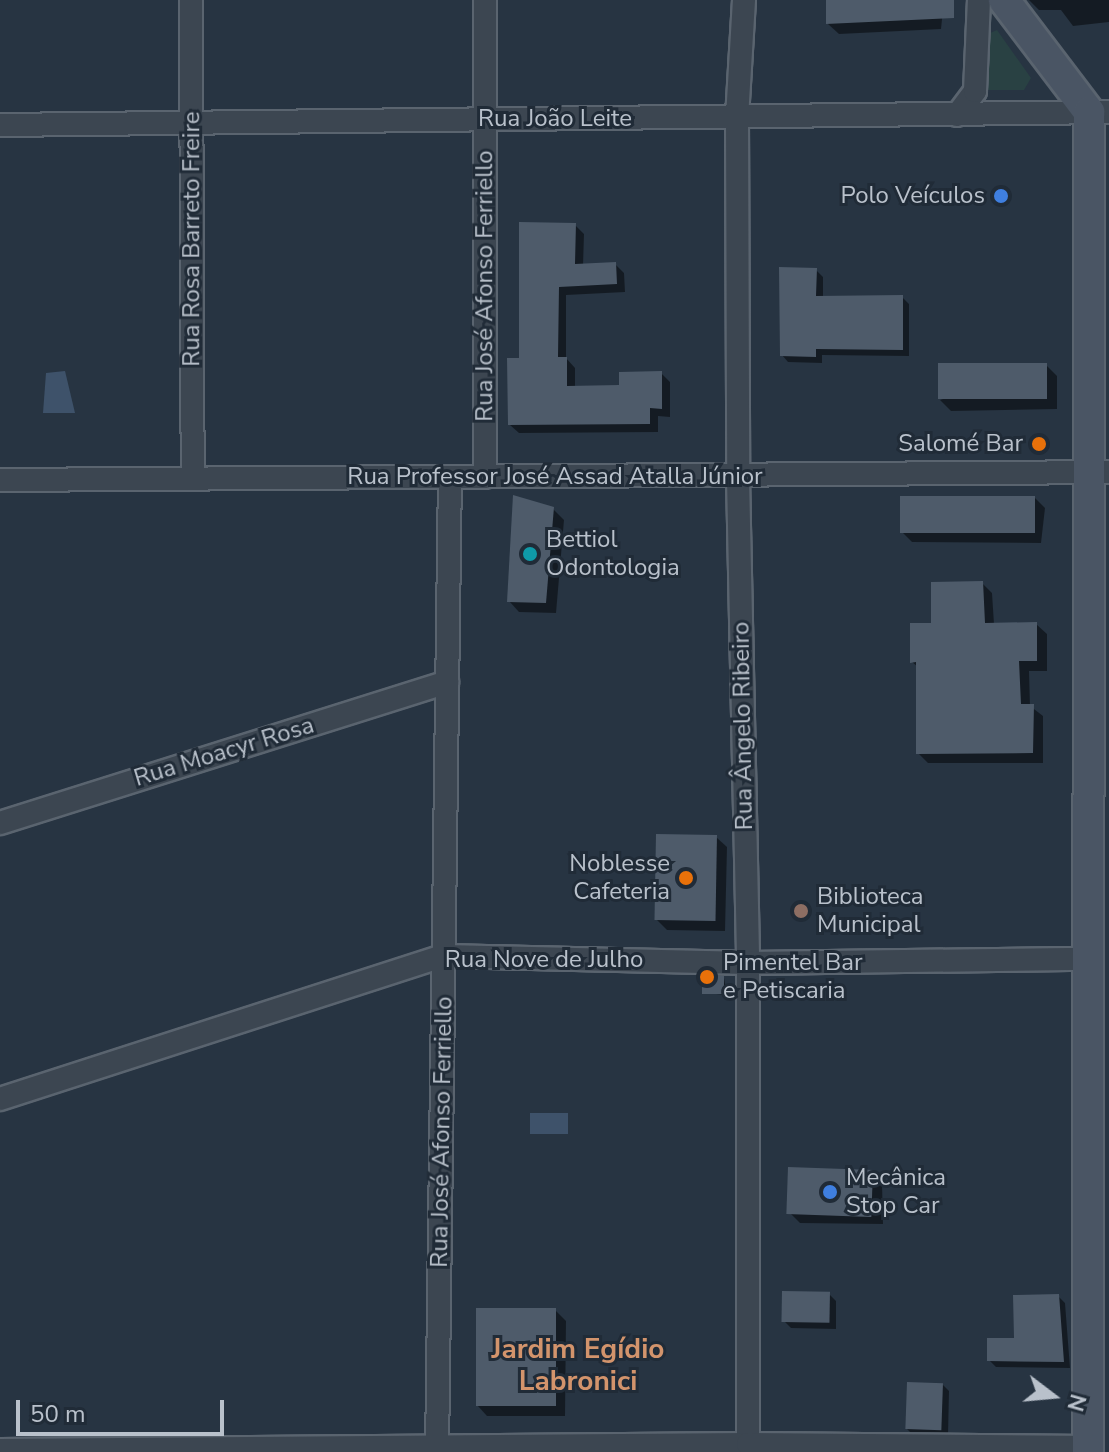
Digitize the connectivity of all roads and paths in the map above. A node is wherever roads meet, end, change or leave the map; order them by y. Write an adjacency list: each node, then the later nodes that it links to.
1 (191, 0): 10 (street, Rua Rosa Barreto Freire)
2 (485, 0): 9 (street, Rua José Afonso Ferriello)
3 (744, 0): 8 (street, Rua Ângelo Ribeiro)
4 (979, 0): 7 (street)
5 (1004, 0): 6 (main road)
6 (1099, 112): 7 (street, Rua João Leite); 12 (main road)
7 (957, 115): 8 (street, Rua João Leite)
8 (737, 118): 9 (street, Rua João Leite); 15 (street, Rua Ângelo Ribeiro)
9 (485, 120): 10 (street, Rua João Leite); 14 (street, Rua José Afonso Ferriello)
10 (191, 122): 11 (street, Rua João Leite); 16 (street, Rua Rosa Barreto Freire)
11 (0, 125)
12 (1099, 472): 15 (street, Rua Professor José Assad Atalla Júnior); 21 (main road)
13 (450, 477): 14 (street, Rua Professor José Assad Atalla Júnior); 16 (street, Rua Professor José Assad Atalla Júnior); 18 (street, Rua José Afonso Ferriello)
14 (485, 477): 15 (street, Rua Professor José Assad Atalla Júnior)
15 (738, 477): 22 (street, Rua Ângelo Ribeiro)
16 (193, 478): 17 (street, Rua Professor José Assad Atalla Júnior)
17 (0, 480)
18 (447, 682): 19 (street, Rua Moacyr Rosa); 20 (street, Rua José Afonso Ferriello)
19 (0, 823)
20 (444, 956): 22 (street, Rua Nove de Julho); 23 (street, Rua Nove de Julho); 25 (street, Rua José Afonso Ferriello)
21 (1099, 959): 22 (street, Rua Nove de Julho); 26 (main road)
22 (748, 963): 24 (street, Rua Ângelo Ribeiro)
23 (0, 1099)
24 (748, 1448): 25 (street); 26 (street)
25 (437, 1449): 27 (street)
26 (1095, 1449)
27 (0, 1450)

